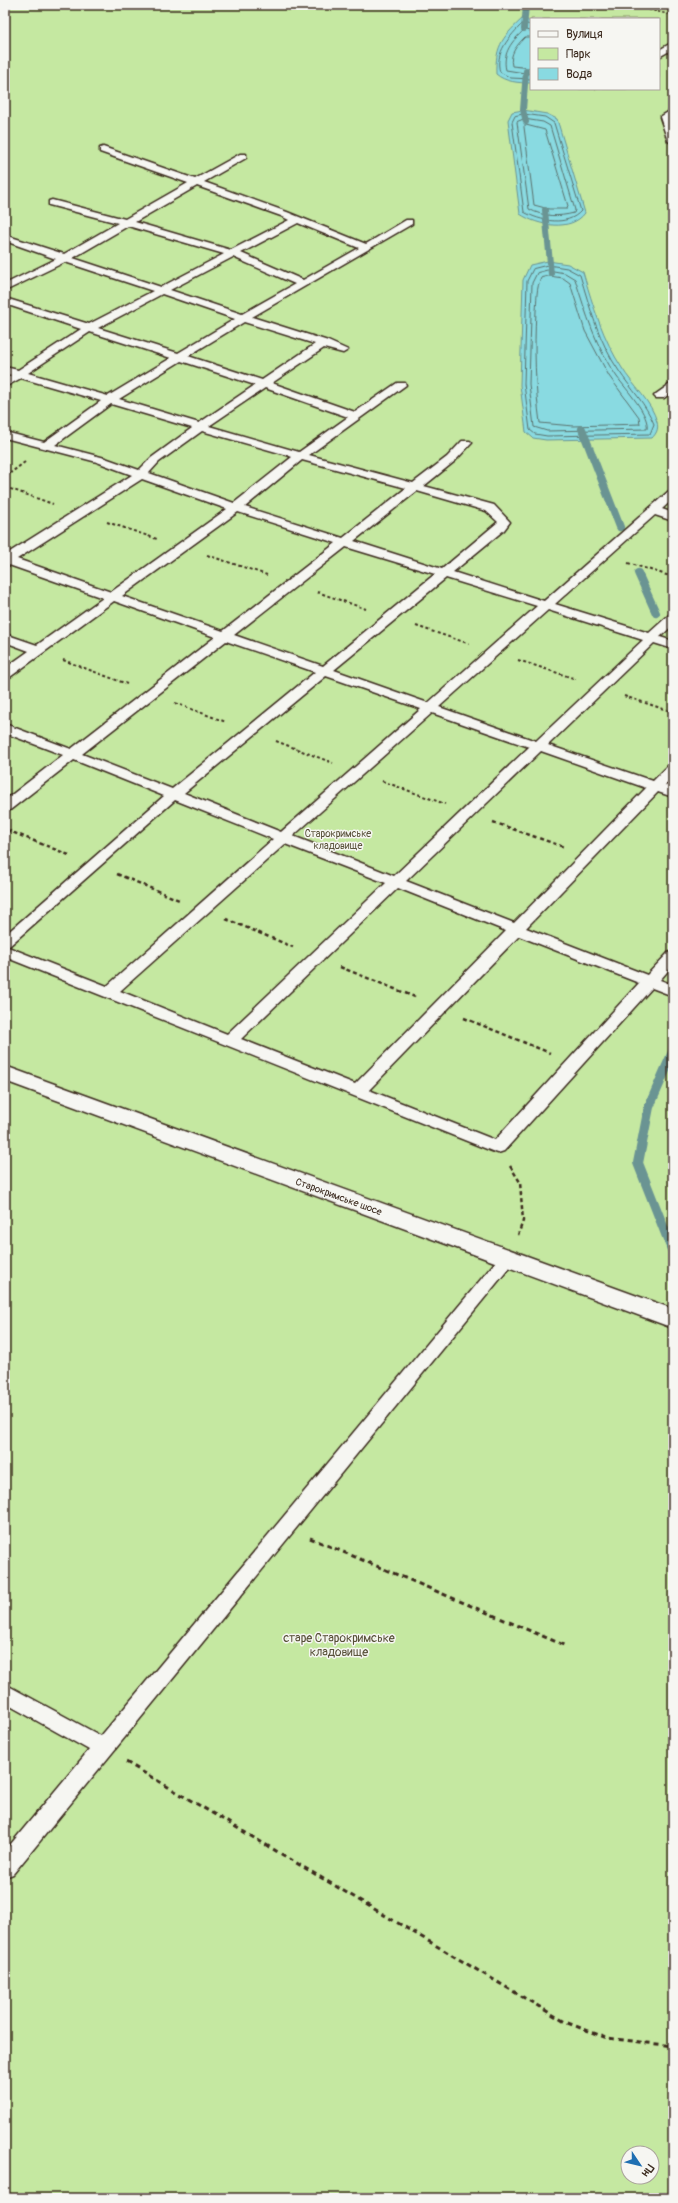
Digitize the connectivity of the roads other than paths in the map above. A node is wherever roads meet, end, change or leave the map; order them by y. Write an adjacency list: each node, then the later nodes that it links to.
1 (673, 45): 2 (lane)
2 (660, 53)
3 (660, 54): 4 (lane)
4 (673, 58)
5 (673, 112): 6 (lane)
6 (671, 131): 7 (lane)
7 (673, 141)
8 (103, 150): 10 (lane)
9 (243, 156): 10 (lane)
10 (196, 182): 12 (lane); 14 (lane)
11 (52, 203): 14 (lane)
12 (296, 220): 16 (lane); 17 (lane)
13 (409, 222): 16 (lane)
14 (126, 223): 17 (lane); 18 (lane)
15 (5, 238): 18 (lane)
16 (367, 248): 19 (lane)
17 (231, 253): 19 (lane); 21 (lane)
18 (65, 258): 20 (lane); 21 (lane)
19 (303, 284): 23 (lane)
20 (5, 288)
21 (162, 290): 23 (lane); 24 (lane)
22 (5, 302): 24 (lane)
23 (243, 318): 25 (lane); 27 (lane)
24 (90, 328): 27 (lane); 29 (lane)
25 (324, 343): 26 (lane); 31 (lane)
26 (343, 350)
27 (178, 358): 31 (lane); 34 (lane)
28 (5, 370): 29 (lane)
29 (18, 374): 30 (lane); 34 (lane)
30 (5, 384)
31 (261, 384): 36 (lane); 37 (lane)
32 (401, 385): 36 (lane)
33 (673, 385): 35 (lane)
34 (110, 400): 37 (lane); 40 (lane)
35 (673, 401)
36 (356, 416): 41 (lane)
37 (200, 427): 41 (lane); 42 (lane)
38 (5, 435): 40 (lane)
39 (466, 444): 43 (lane)
40 (47, 445): 42 (lane)
41 (300, 456): 43 (lane); 45 (lane)
42 (141, 474): 45 (lane); 49 (lane)
43 (415, 487): 48 (lane); 50 (lane)
44 (673, 493): 46 (lane)
45 (236, 508): 48 (lane); 51 (lane)
46 (653, 510): 47 (lane); 52 (lane)
47 (673, 516)
48 (345, 541): 50 (lane); 54 (lane)
49 (6, 561): 51 (lane)
50 (443, 573): 52 (lane); 59 (lane)
51 (111, 598): 54 (lane); 58 (lane)
52 (545, 606): 56 (lane); 61 (lane)
53 (673, 618): 56 (lane)
54 (223, 637): 59 (lane); 64 (lane)
55 (5, 638): 58 (lane)
56 (652, 638): 57 (lane); 63 (lane)
57 (673, 645)
58 (38, 650): 60 (lane)
59 (324, 672): 61 (lane); 68 (lane)
60 (5, 674)
61 (430, 708): 63 (lane); 70 (lane)
62 (5, 728): 64 (lane)
63 (538, 746): 66 (lane); 71 (lane)
64 (72, 755): 68 (lane); 69 (lane)
65 (673, 768): 66 (lane)
66 (655, 787): 67 (lane); 72 (lane)
67 (673, 793)
68 (174, 795): 70 (lane); 73 (lane)
69 (5, 808)
70 (284, 838): 71 (lane); 78 (lane)
71 (396, 882): 72 (lane); 79 (lane)
72 (516, 929): 76 (lane); 81 (lane)
73 (5, 943)
74 (5, 951): 78 (lane)
75 (673, 956): 76 (lane)
76 (650, 982): 77 (lane); 81 (lane)
77 (673, 991)
78 (109, 992): 79 (lane)
79 (230, 1040): 81 (lane)
80 (5, 1073): 82 (street, Старокримське шосе)
81 (358, 1091)
82 (508, 1258): 83 (street, Старокримське шосе); 85 (lane)
83 (673, 1319)
84 (5, 1692): 85 (lane)
85 (104, 1748): 86 (lane)
86 (5, 1867)

